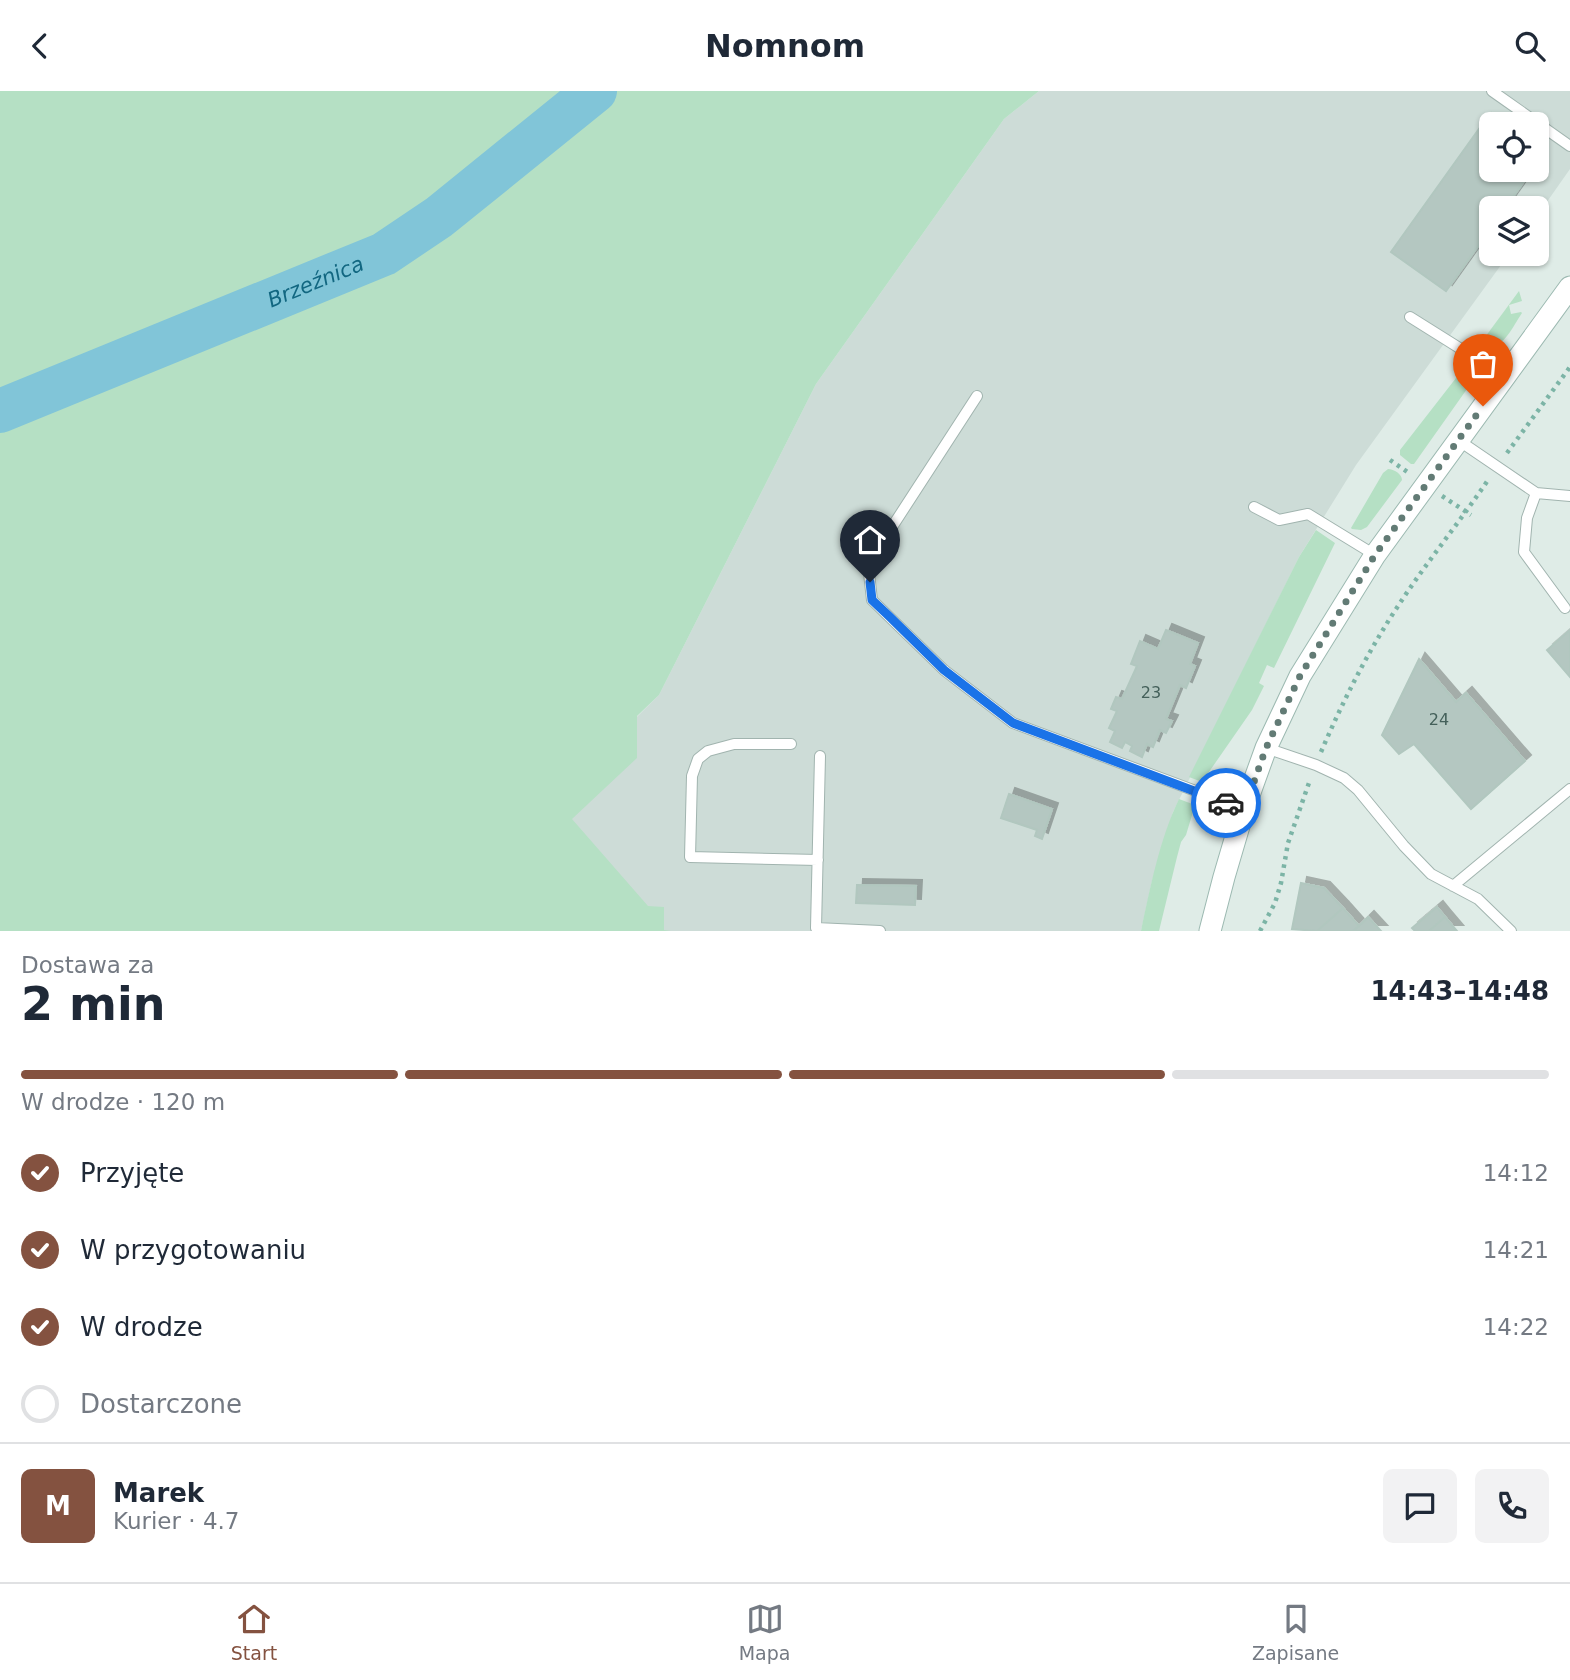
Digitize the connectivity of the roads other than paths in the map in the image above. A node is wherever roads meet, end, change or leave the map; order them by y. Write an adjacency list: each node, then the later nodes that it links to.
1 (1492, 91): 2 (lane)
2 (1570, 146)
3 (1570, 288): 5 (street)
4 (1410, 317): 5 (lane)
5 (1504, 376): 7 (street)
6 (977, 396): 17 (lane)
7 (1458, 440): 8 (lane); 11 (street)
8 (1536, 493): 9 (lane); 12 (lane)
9 (1570, 496)
10 (1254, 507): 11 (lane)
11 (1375, 555): 14 (street)
12 (1565, 608)
13 (791, 744): 18 (lane)
14 (1266, 748): 17 (street); 19 (lane)
15 (820, 756): 18 (lane)
16 (1570, 789): 19 (lane)
17 (1244, 810): 22 (street)
18 (818, 860): 20 (lane)
19 (1453, 886): 23 (lane)
20 (816, 929): 21 (lane)
21 (880, 931)
22 (1210, 931)
23 (1511, 931)

